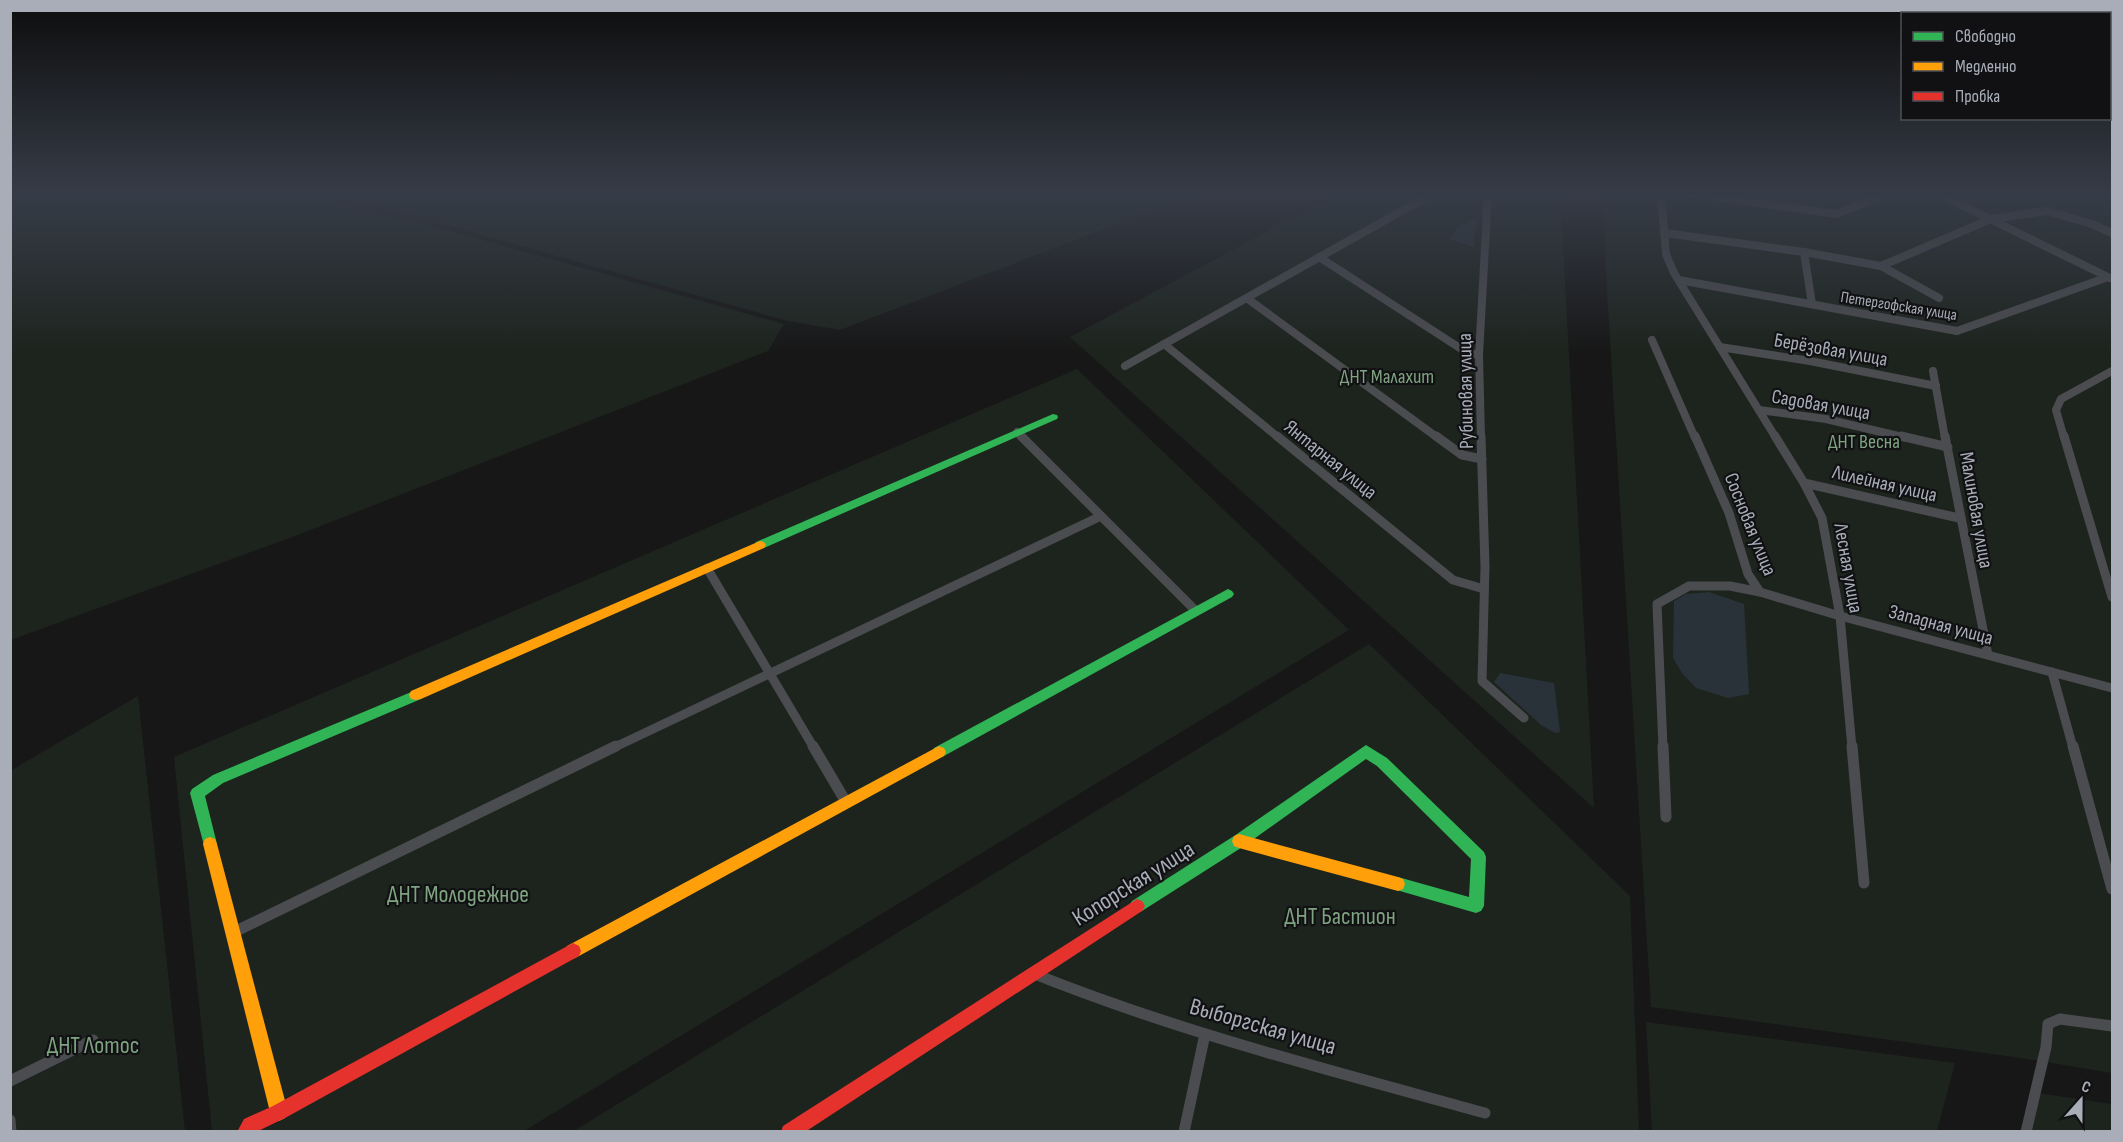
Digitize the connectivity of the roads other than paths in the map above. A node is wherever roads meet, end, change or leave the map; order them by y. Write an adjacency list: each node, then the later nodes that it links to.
1 (1338, 246): 8 (street)
2 (1485, 246): 18 (street, Рубиновая улица)
3 (1666, 246): 11 (street, Лесная улица)
4 (1762, 246): 7 (street)
5 (1931, 246): 9 (street)
6 (2046, 246): 10 (street)
7 (1804, 252): 9 (street); 14 (street)
8 (1319, 257): 13 (street); 18 (street)
9 (1881, 266): 12 (street)
10 (2110, 278): 14 (street, Петергофская улица)
11 (1679, 280): 14 (street, Петергофская улица); 17 (street, Лесная улица)
12 (1939, 298)
13 (1248, 299): 16 (street); 27 (street)
14 (1812, 304)
15 (1652, 340): 33 (street, Сосновая улица)
16 (1164, 344): 19 (street); 32 (street, Янтарная улица)
17 (1720, 347): 22 (street, Берёзовая улица); 23 (street, Лесная улица)
18 (1479, 355): 27 (street, Рубиновая улица)
19 (1125, 366)
20 (2112, 371): 35 (street)
21 (1933, 372): 22 (street, Малиновая улица)
22 (1936, 386): 26 (street, Малиновая улица)
23 (1759, 410): 26 (street, Садовая улица); 28 (street, Лесная улица)
24 (1053, 417): 25 (street)
25 (1017, 432): 29 (street); 31 (street)
26 (1948, 447): 30 (street, Малиновая улица)
27 (1482, 459): 32 (street, Рубиновая улица)
28 (1804, 483): 30 (street, Лилейная улица); 37 (street, Лесная улица)
29 (1101, 516): 36 (street); 39 (street)
30 (1959, 518): 38 (street, Малиновая улица)
31 (707, 568): 39 (street); 48 (street)
32 (1484, 589): 42 (street, Рубиновая улица)
33 (1760, 592): 37 (street, Западная улица); 44 (street, Сосновая улица)
34 (1228, 594): 36 (street)
35 (2112, 597)
36 (1196, 611): 43 (street)
37 (1840, 616): 38 (street, Западная улица); 46 (street, Лесная улица)
38 (1988, 655): 40 (street, Западная улица)
39 (769, 672): 43 (street); 48 (street)
40 (2052, 672): 41 (street, Западная улица); 47 (street)
41 (2112, 688)
42 (1524, 718)
43 (846, 802): 54 (street)
44 (1666, 816)
45 (1239, 841): 45 (street, Копорская улица); 49 (street, Копорская улица)
46 (1864, 883)
47 (2112, 889)
48 (232, 933): 54 (street)
49 (1032, 973): 51 (street, Выборгская улица); 59 (street, Копорская улица)
50 (2112, 1026): 61 (street)
51 (1205, 1034): 55 (street, Выборгская улица); 60 (street)
52 (93, 1040): 53 (street)
53 (10, 1081)
54 (279, 1112): 58 (street)
55 (1485, 1113)
56 (10, 1120): 57 (street)
57 (11, 1131)
58 (245, 1131)
59 (789, 1131)
60 (1184, 1131)
61 (2026, 1131)

